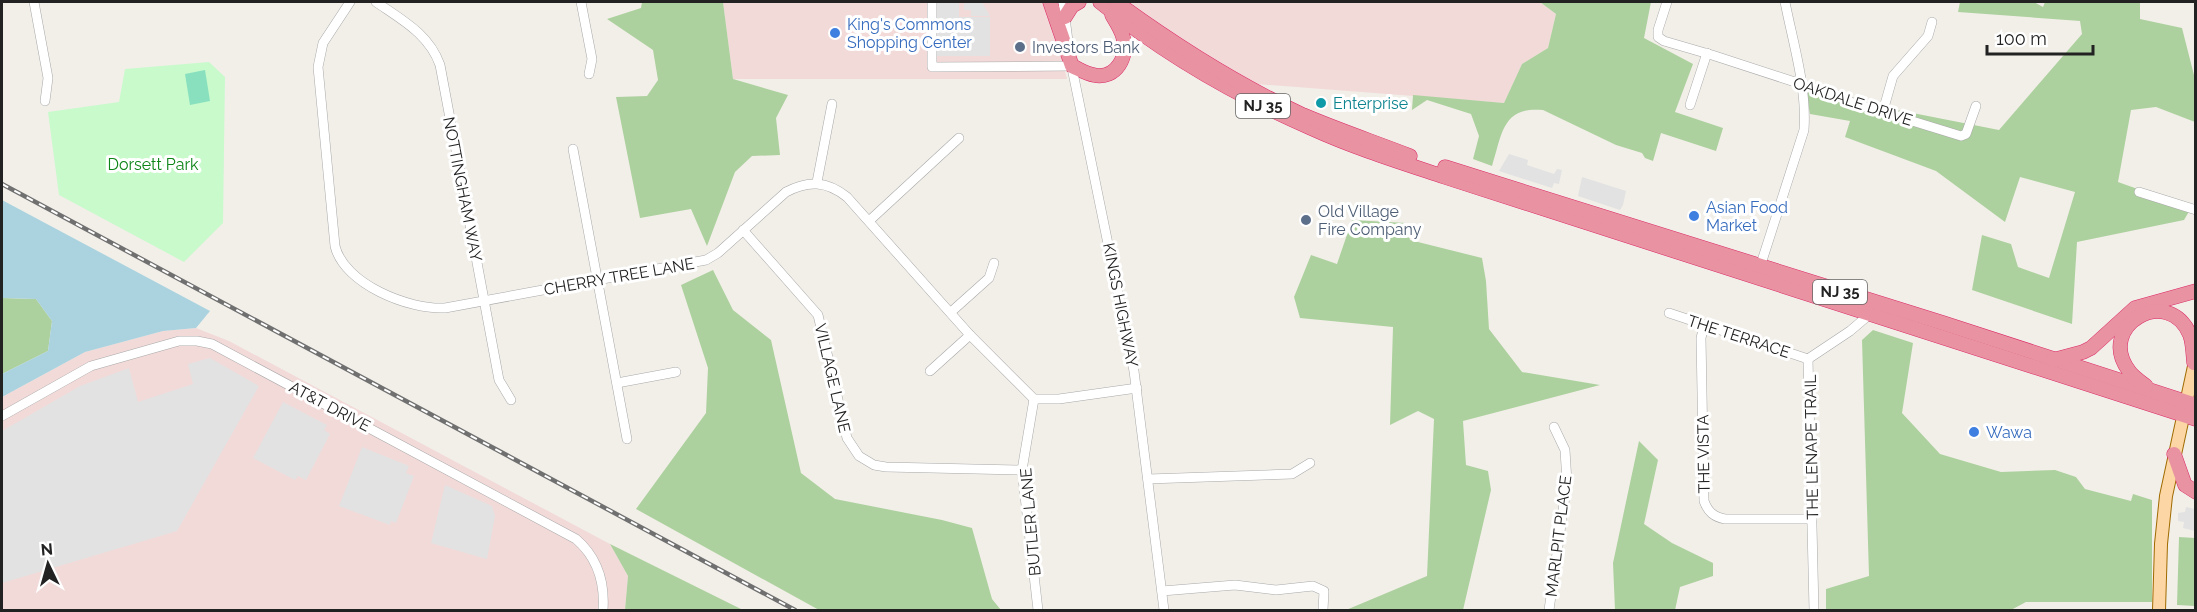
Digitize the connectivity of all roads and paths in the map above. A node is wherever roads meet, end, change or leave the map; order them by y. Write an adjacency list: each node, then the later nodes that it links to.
1 (34, 2): 18 (street)
2 (350, 2): 34 (street, CHERRY TREE LANE)
3 (376, 2): 34 (street, NOTTINGHAM WAY)
4 (581, 2): 16 (street)
5 (932, 2): 15 (street)
6 (1050, 2): 15 (highway)
7 (1063, 2): 12 (street, KINGS HIGHWAY)
8 (1079, 2): 12 (highway)
9 (1667, 2): 14 (street, OAKDALE DRIVE)
10 (1785, 2): 17 (street)
11 (1108, 4): 15 (highway); 31 (highway, NJ 35); 37 (highway, NJ 35)
12 (1065, 17): 15 (street, KINGS HIGHWAY)
13 (1932, 22): 22 (street)
14 (1709, 54): 17 (street, OAKDALE DRIVE); 20 (street)
15 (1072, 66): 46 (street, KINGS HIGHWAY)
16 (589, 74)
17 (1801, 85): 22 (street, OAKDALE DRIVE); 31 (street)
18 (45, 101)
19 (832, 104): 25 (street)
20 (1690, 105)
21 (1976, 106): 22 (street, OAKDALE DRIVE)
22 (1883, 111)
23 (959, 138): 28 (street)
24 (573, 148): 32 (street)
25 (817, 182): 28 (street); 29 (street, CHERRY TREE LANE)
26 (2139, 192): 27 (street)
27 (2196, 210)
28 (869, 221): 35 (street)
29 (743, 230): 32 (street, CHERRY TREE LANE); 56 (street, VILLAGE LANE)
30 (994, 263): 35 (street)
31 (1760, 267): 41 (highway, NJ 35)
32 (598, 280): 34 (street, CHERRY TREE LANE); 45 (street)
33 (2196, 291): 41 (highway)
34 (484, 301): 49 (street, NOTTINGHAM WAY)
35 (951, 312): 39 (street)
36 (1669, 313): 38 (street, THE TERRACE)
37 (1870, 314): 40 (street, THE LENAPE TRAIL); 50 (highway, NJ 35)
38 (1704, 326): 40 (street, THE TERRACE); 59 (street, THE VISTA)
39 (970, 335): 43 (street); 48 (street)
40 (1808, 359): 59 (street, THE LENAPE TRAIL)
41 (2053, 360): 47 (highway, NJ 35)
42 (2195, 360): 47 (highway); 50 (main road)
43 (930, 371)
44 (676, 372): 45 (street)
45 (617, 383): 53 (street)
46 (1137, 388): 48 (street); 57 (street, KINGS HIGHWAY)
47 (2153, 392): 50 (highway, NJ 35)
48 (1034, 399): 56 (street, BUTLER LANE)
49 (511, 400)
50 (2190, 410): 54 (main road)
51 (2, 416): 61 (street, AT&T DRIVE)
52 (1554, 427): 65 (street, MARLPIT PLACE)
53 (627, 439)
54 (2174, 454): 58 (highway); 67 (main road)
55 (1310, 463): 57 (street)
56 (1022, 470): 62 (street, BUTLER LANE)
57 (1148, 479): 60 (street, KINGS HIGHWAY)
58 (2196, 492)
59 (1812, 519): 66 (street, THE LENAPE TRAIL)
60 (1162, 591): 63 (street, KINGS HIGHWAY); 64 (street)
61 (603, 610)
62 (1038, 610)
63 (1164, 610)
64 (1323, 610)
65 (1549, 610)
66 (1814, 610)
67 (2159, 610)

